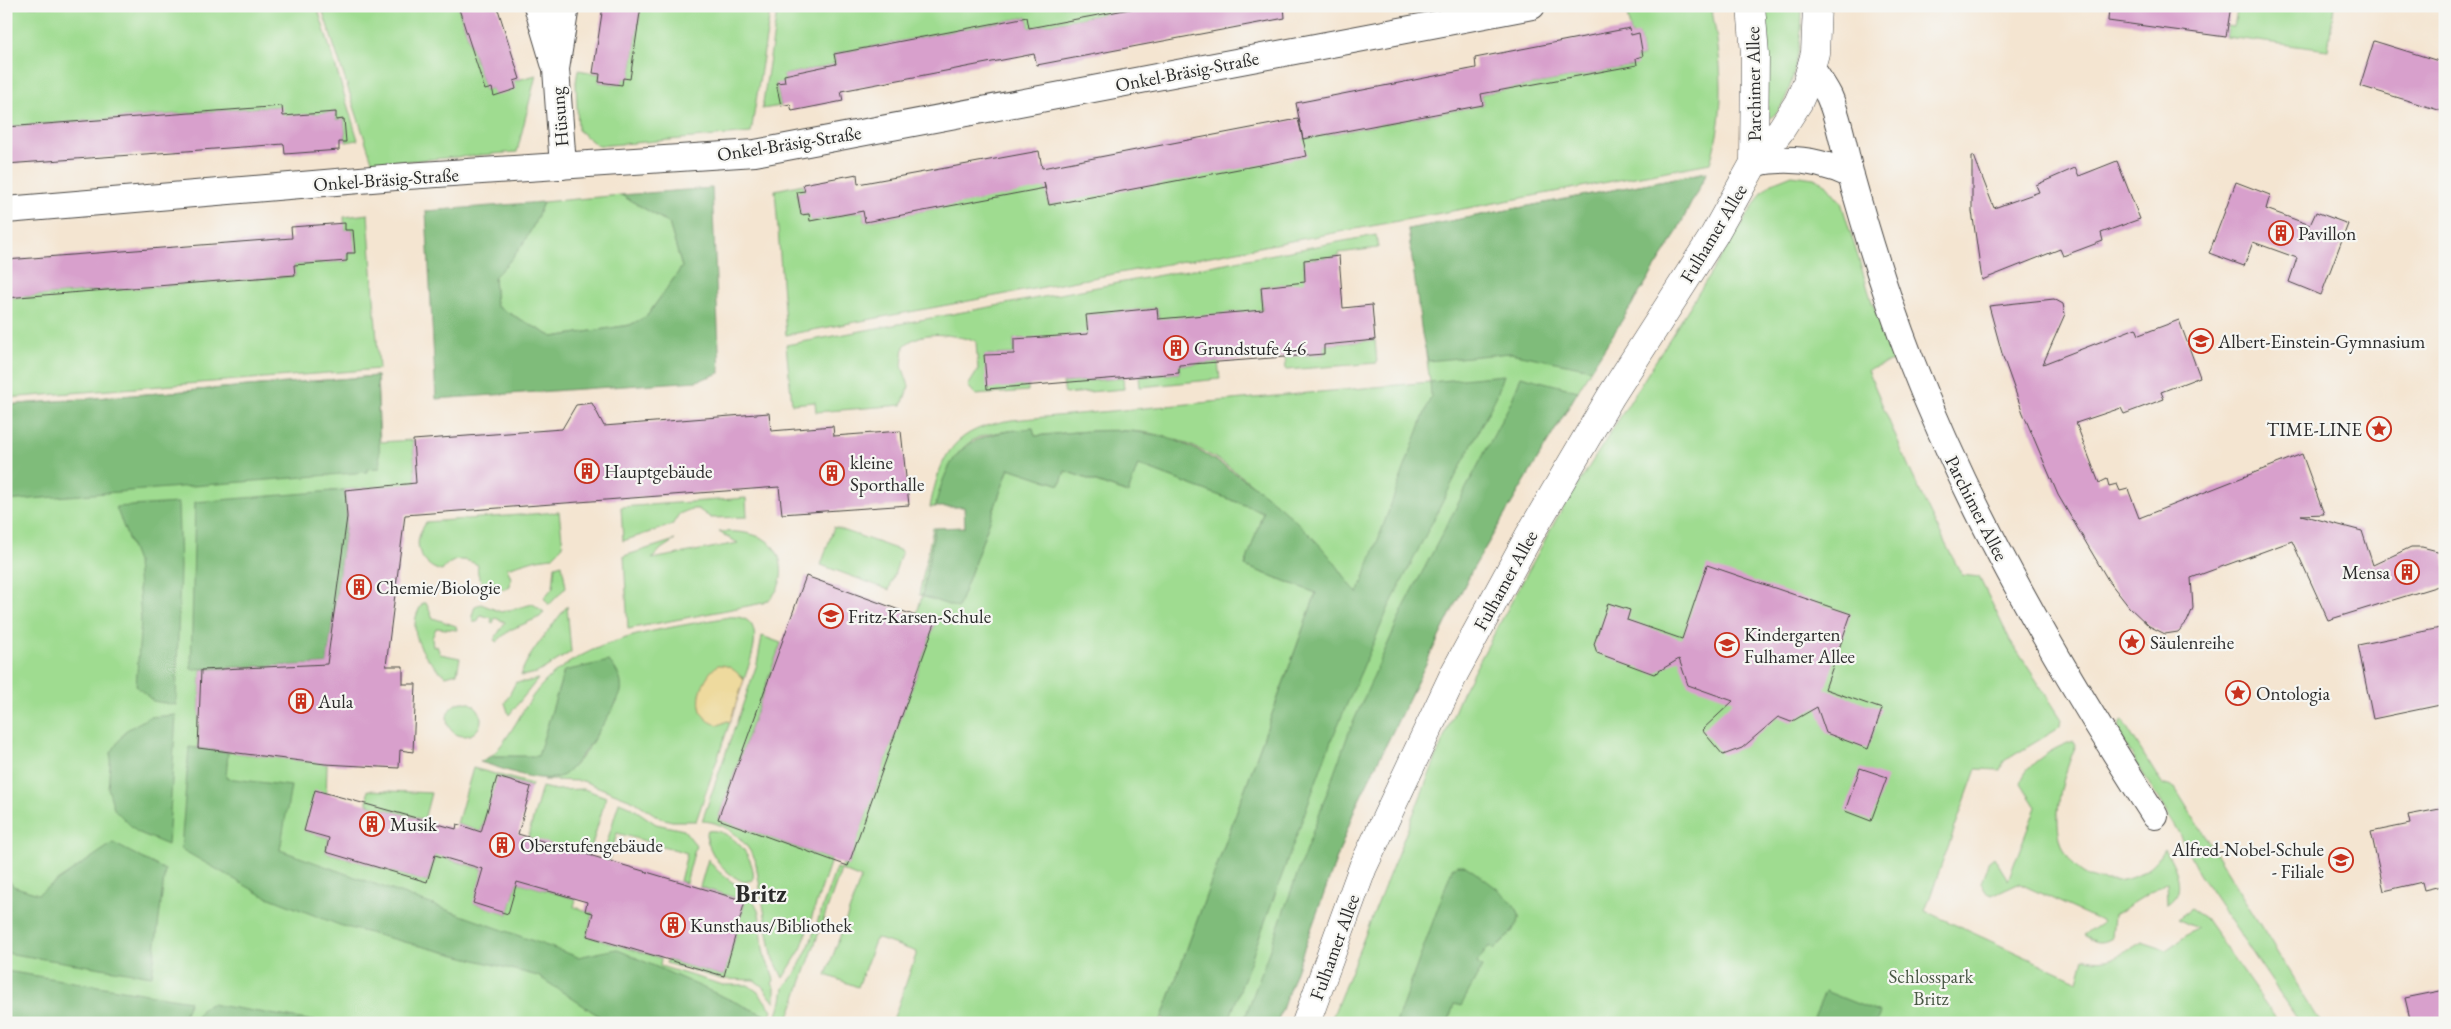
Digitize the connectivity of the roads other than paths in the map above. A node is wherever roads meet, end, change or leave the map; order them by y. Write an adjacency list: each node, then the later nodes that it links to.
1 (537, 6): 7 (street, Hüsung)
2 (566, 6): 7 (street, Hüsung)
3 (1532, 6): 9 (street, Onkel-Bräsig-Straße)
4 (1751, 6): 8 (street, Parchimer Allee)
5 (1817, 6): 6 (street, Parchimer Allee)
6 (1811, 67): 8 (street, Parchimer Allee); 10 (street, Parchimer Allee)
7 (556, 69): 9 (street, Hüsung)
8 (1754, 163): 10 (street, Parchimer Allee); 13 (street, Fulhamer Allee)
9 (564, 166): 11 (street, Onkel-Bräsig-Straße)
10 (1851, 176): 12 (street, Parchimer Allee)
11 (6, 210)
12 (2155, 816)
13 (1306, 1023)

